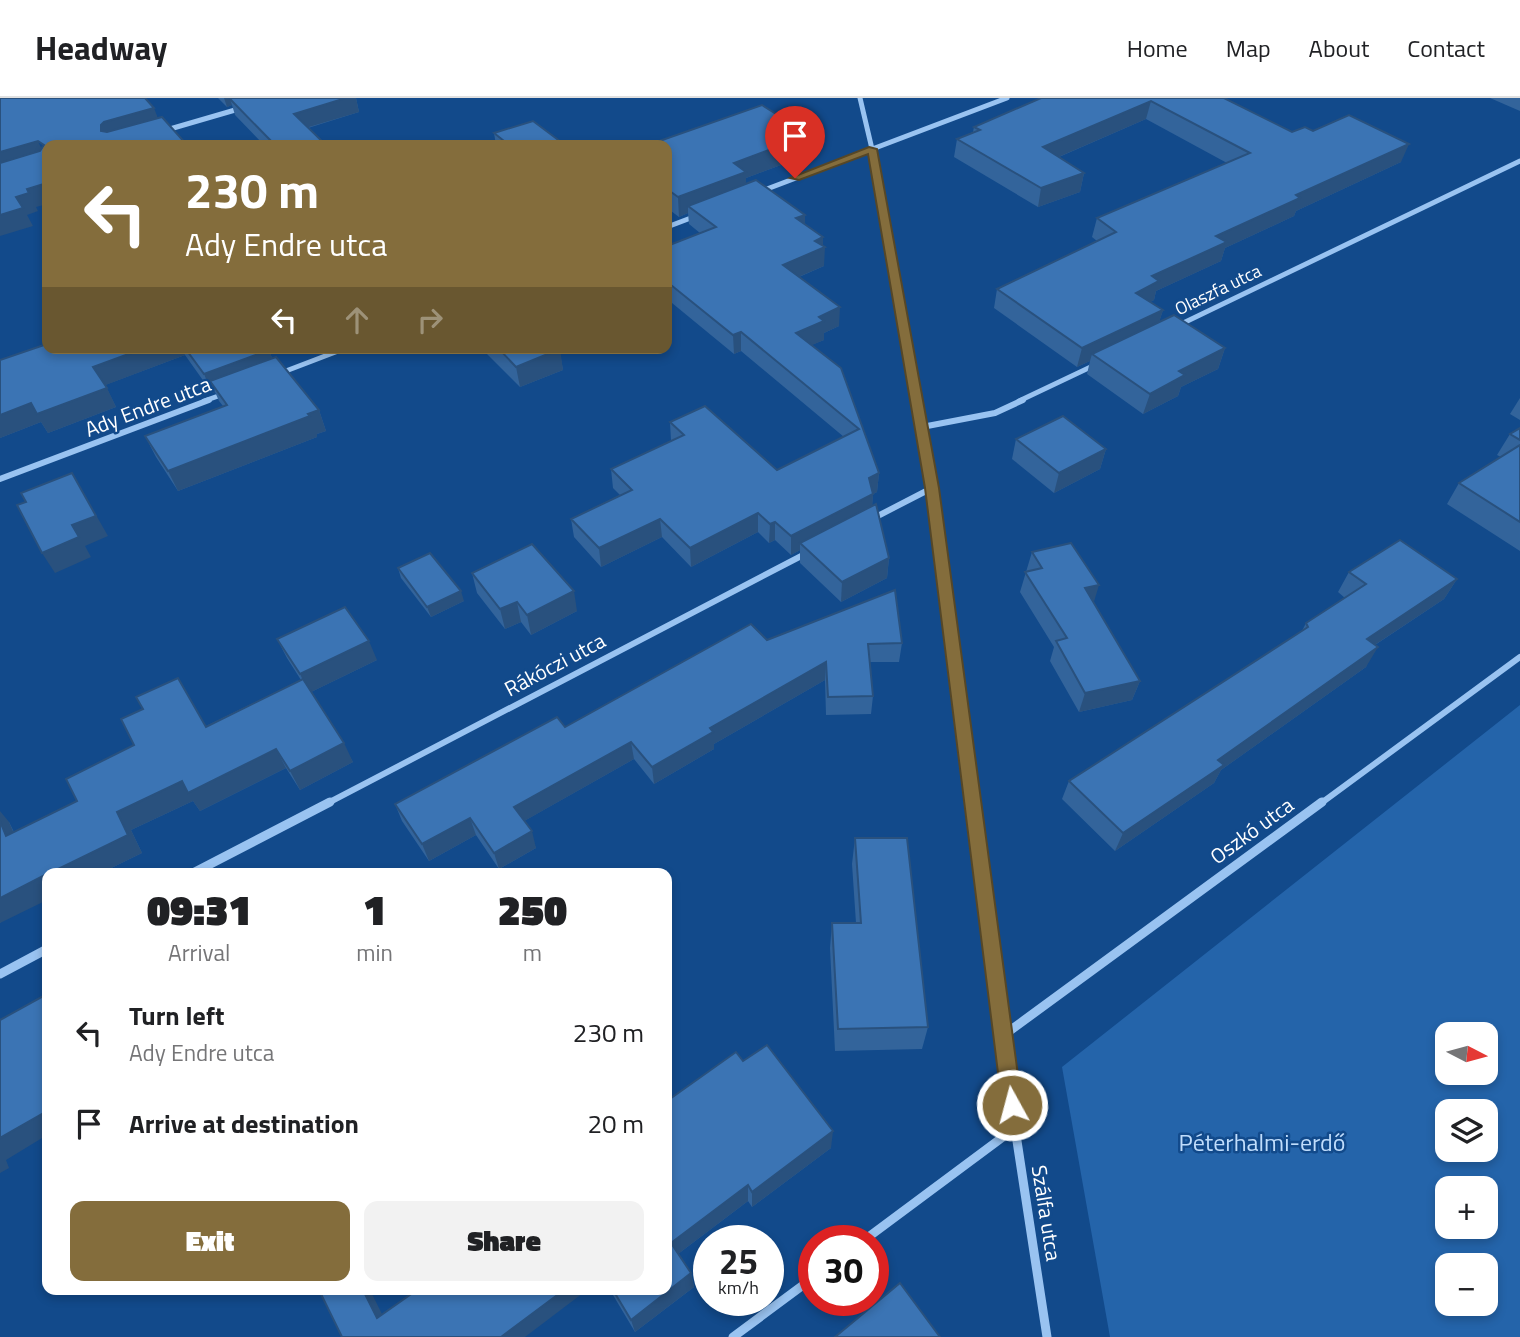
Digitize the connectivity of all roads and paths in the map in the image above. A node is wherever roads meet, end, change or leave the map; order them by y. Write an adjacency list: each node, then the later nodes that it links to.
1 (860, 98): 5 (street, Szálfa utca)
2 (1007, 98): 5 (street)
3 (251, 105): 4 (street)
4 (151, 134)
5 (872, 149): 7 (street); 15 (street, Szálfa utca)
6 (1520, 161): 10 (street, Olaszfa utca)
7 (757, 193)
8 (705, 212): 9 (street)
9 (672, 225)
10 (1170, 329)
11 (330, 354): 13 (street)
12 (1108, 359): 15 (street)
13 (269, 377)
14 (231, 392): 16 (street, Ady Endre utca)
15 (922, 428): 17 (street, Szálfa utca)
16 (0, 480)
17 (932, 488): 18 (street); 24 (street, Szálfa utca)
18 (858, 527)
19 (821, 546): 21 (street, Rákóczi utca)
20 (1520, 657): 24 (street, Oszkó utca)
21 (203, 868)
22 (42, 952): 23 (street)
23 (0, 974)
24 (1004, 1035): 25 (street, Szálfa utca)
25 (1015, 1128): 26 (street); 29 (street, Szálfa utca)
26 (885, 1225)
27 (798, 1289): 28 (street)
28 (733, 1337)
29 (1047, 1337)

